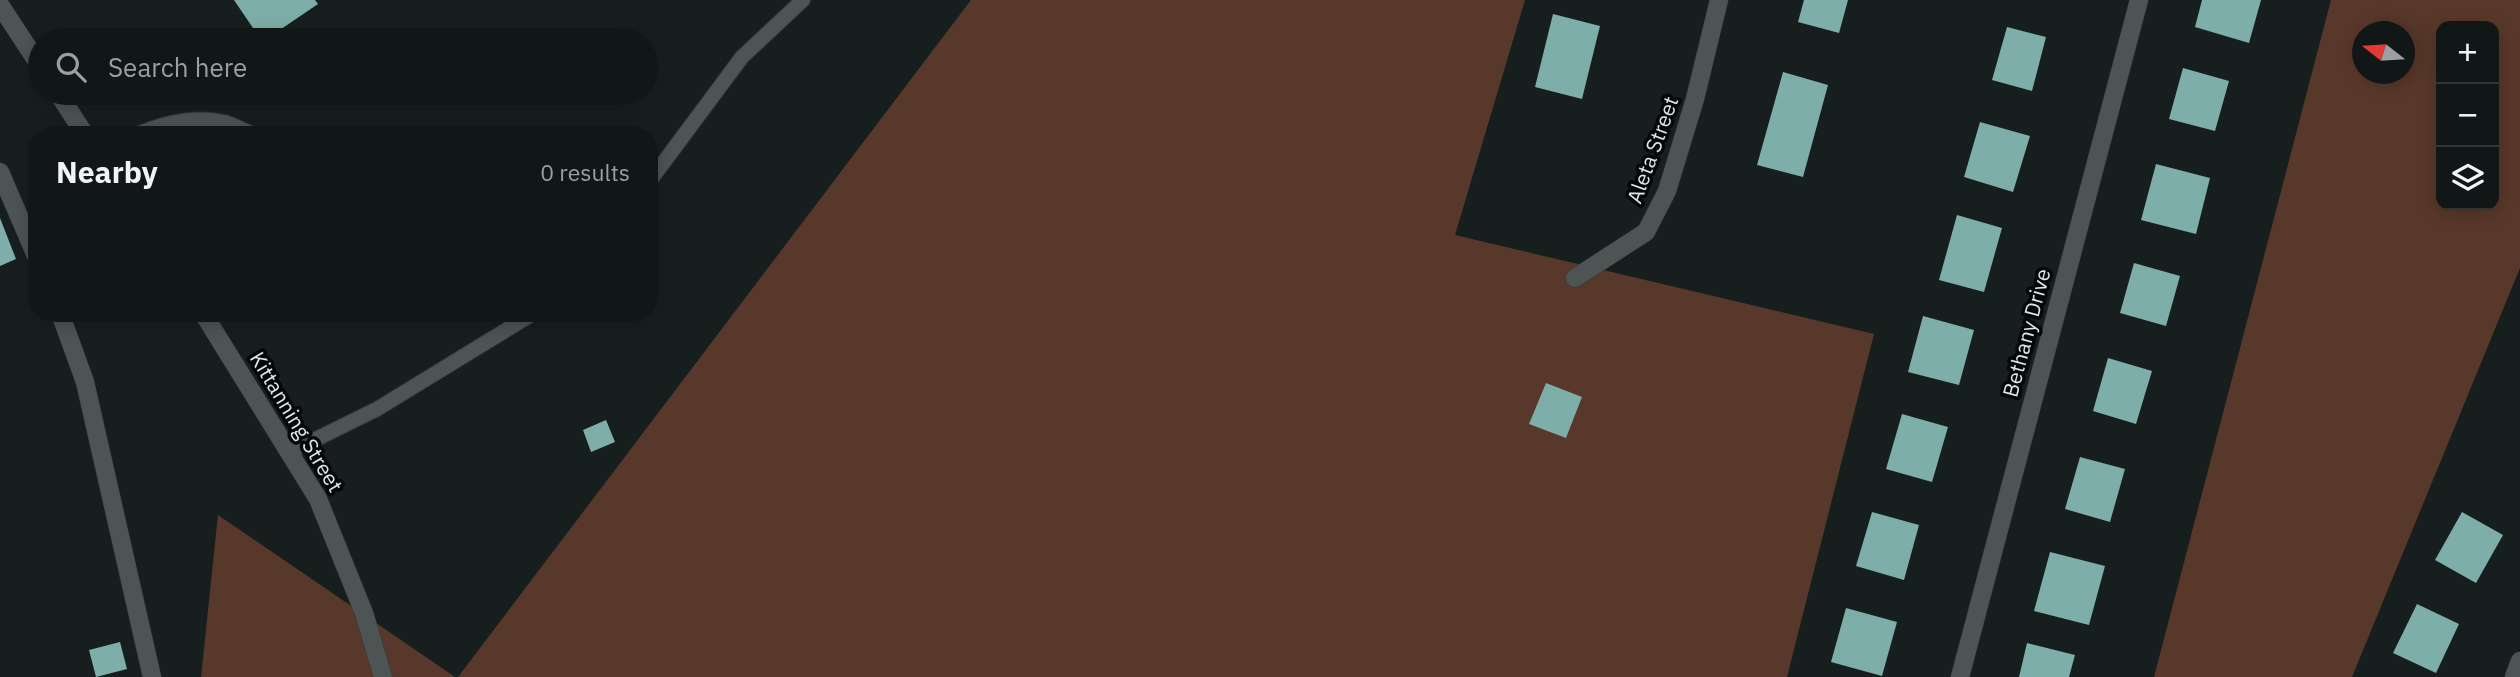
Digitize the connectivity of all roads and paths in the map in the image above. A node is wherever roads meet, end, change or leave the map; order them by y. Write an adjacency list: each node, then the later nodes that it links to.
1 (803, 0): 10 (lane)
2 (1719, 0): 13 (street, Aleta Street)
3 (2139, 0): 21 (street, Bethany Drive)
4 (0, 5): 5 (street)
5 (28, 48)
6 (66, 105): 7 (street)
7 (79, 126)
8 (158, 126): 9 (lane)
9 (234, 126)
10 (658, 167)
11 (0, 172): 12 (street)
12 (28, 237)
13 (1575, 278)
14 (63, 322): 19 (street)
15 (209, 322): 17 (street, Kittanning Street)
16 (519, 322): 17 (lane)
17 (290, 452): 20 (street, Kittanning Street)
18 (2520, 662): 22 (street)
19 (152, 677)
20 (383, 677)
21 (1960, 677)
22 (2514, 677)

